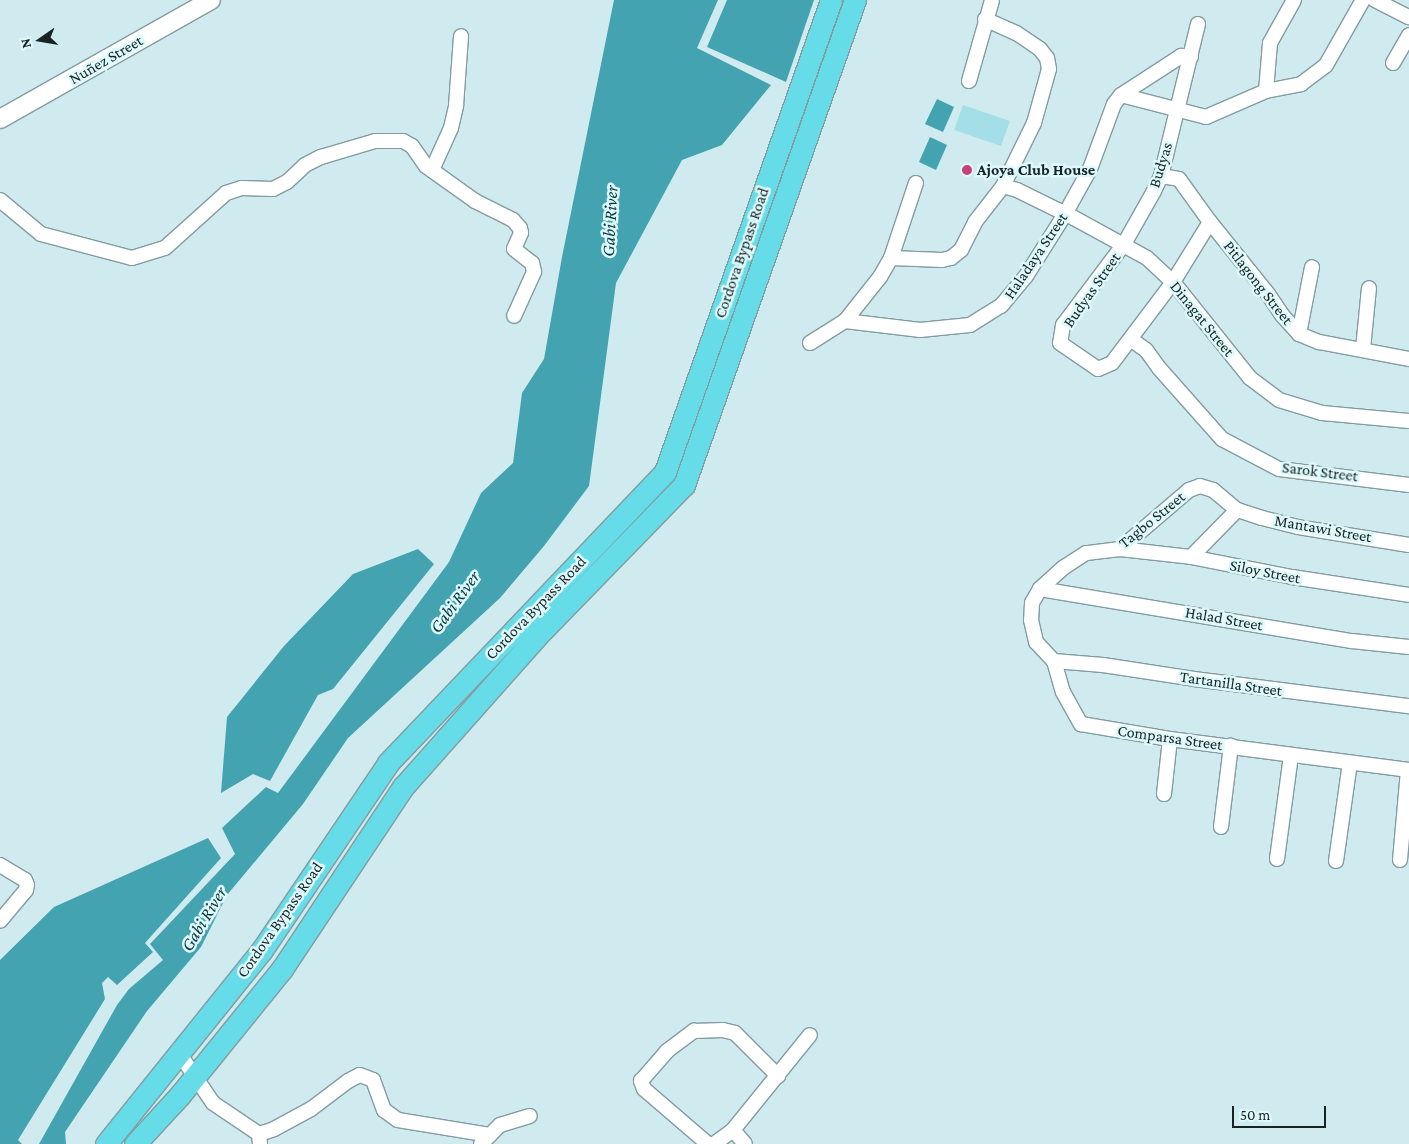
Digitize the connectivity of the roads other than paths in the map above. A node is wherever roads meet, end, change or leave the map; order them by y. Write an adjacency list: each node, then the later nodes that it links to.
1 (211, 0): 19 (street, Nuñez Street)
2 (992, 0): 9 (street)
3 (1294, 0): 16 (street)
4 (1363, 0): 16 (street)
5 (1375, 0): 8 (street)
6 (831, 2): 7 (main road); 63 (main road, Cordova Bypass Road)
7 (853, 6): 65 (main road, Cordova Bypass Road)
8 (1409, 17)
9 (985, 19): 15 (street); 23 (street)
10 (1198, 24): 13 (street, Budyas)
11 (1409, 35): 14 (street)
12 (461, 36): 20 (street)
13 (1191, 57): 17 (street, Haladaya Street); 18 (street, Budyas)
14 (1392, 63)
15 (969, 81)
16 (1266, 91): 18 (street)
17 (1121, 95): 18 (street); 25 (street, Haladaya Street)
18 (1176, 110): 21 (street, Budyas)
19 (0, 119)
20 (432, 170): 24 (street); 32 (street)
21 (1161, 176): 26 (street, Pitlagong Street); 27 (street, Budyas)
22 (916, 182): 28 (street)
23 (1003, 186): 25 (street, Dinagat Street); 28 (street)
24 (0, 200)
25 (1065, 214): 27 (street, Dinagat Street); 33 (street, Haladaya Street)
26 (1210, 222): 30 (street); 34 (street, Pitlagong Street)
27 (1124, 244): 30 (street, Dinagat Street); 35 (street, Budyas Street)
28 (891, 258): 33 (street)
29 (1312, 267): 34 (street)
30 (1173, 282): 35 (street); 39 (street, Dinagat Street)
31 (1369, 288): 37 (street)
32 (514, 316)
33 (845, 321): 36 (street)
34 (1299, 334): 37 (street, Pitlagong Street)
35 (1132, 340): 40 (street, Sarok Street)
36 (810, 343)
37 (1363, 349): 38 (street, Pitlagong Street)
38 (1409, 359)
39 (1409, 421)
40 (1409, 485)
41 (1237, 510): 42 (street, Mantawi Street); 43 (street, Tagbo Street); 44 (street)
42 (1409, 545)
43 (1120, 549): 44 (street, Siloy Street); 45 (street, Tagbo Street)
44 (1192, 557): 46 (street, Siloy Street)
45 (1040, 589): 47 (street, Halad Street); 48 (street, Comparsa Street)
46 (1409, 595)
47 (1409, 648)
48 (1054, 661): 49 (street, Tartanilla Street); 50 (street, Comparsa Street)
49 (1409, 706)
50 (1170, 739): 51 (street, Comparsa Street); 55 (street)
51 (1231, 746): 52 (street, Comparsa Street); 56 (street)
52 (1291, 755): 53 (street, Comparsa Street); 57 (street)
53 (1350, 763): 54 (street, Comparsa Street); 59 (street)
54 (1409, 770): 58 (street)
55 (1164, 794)
56 (1221, 827)
57 (1277, 859)
58 (1400, 860)
59 (1336, 861)
60 (0, 865): 61 (street)
61 (0, 921)
62 (810, 1035): 64 (street)
63 (179, 1054): 65 (street); 70 (main road, Cordova Bypass Road)
64 (778, 1076): 67 (street); 72 (street)
65 (195, 1077): 68 (street); 71 (main road, Cordova Bypass Road)
66 (530, 1116): 69 (street)
67 (733, 1130): 73 (street); 74 (street)
68 (260, 1139): 69 (street)
69 (486, 1139)
70 (106, 1144)
71 (135, 1144)
72 (708, 1144)
73 (714, 1144)
74 (745, 1144)

